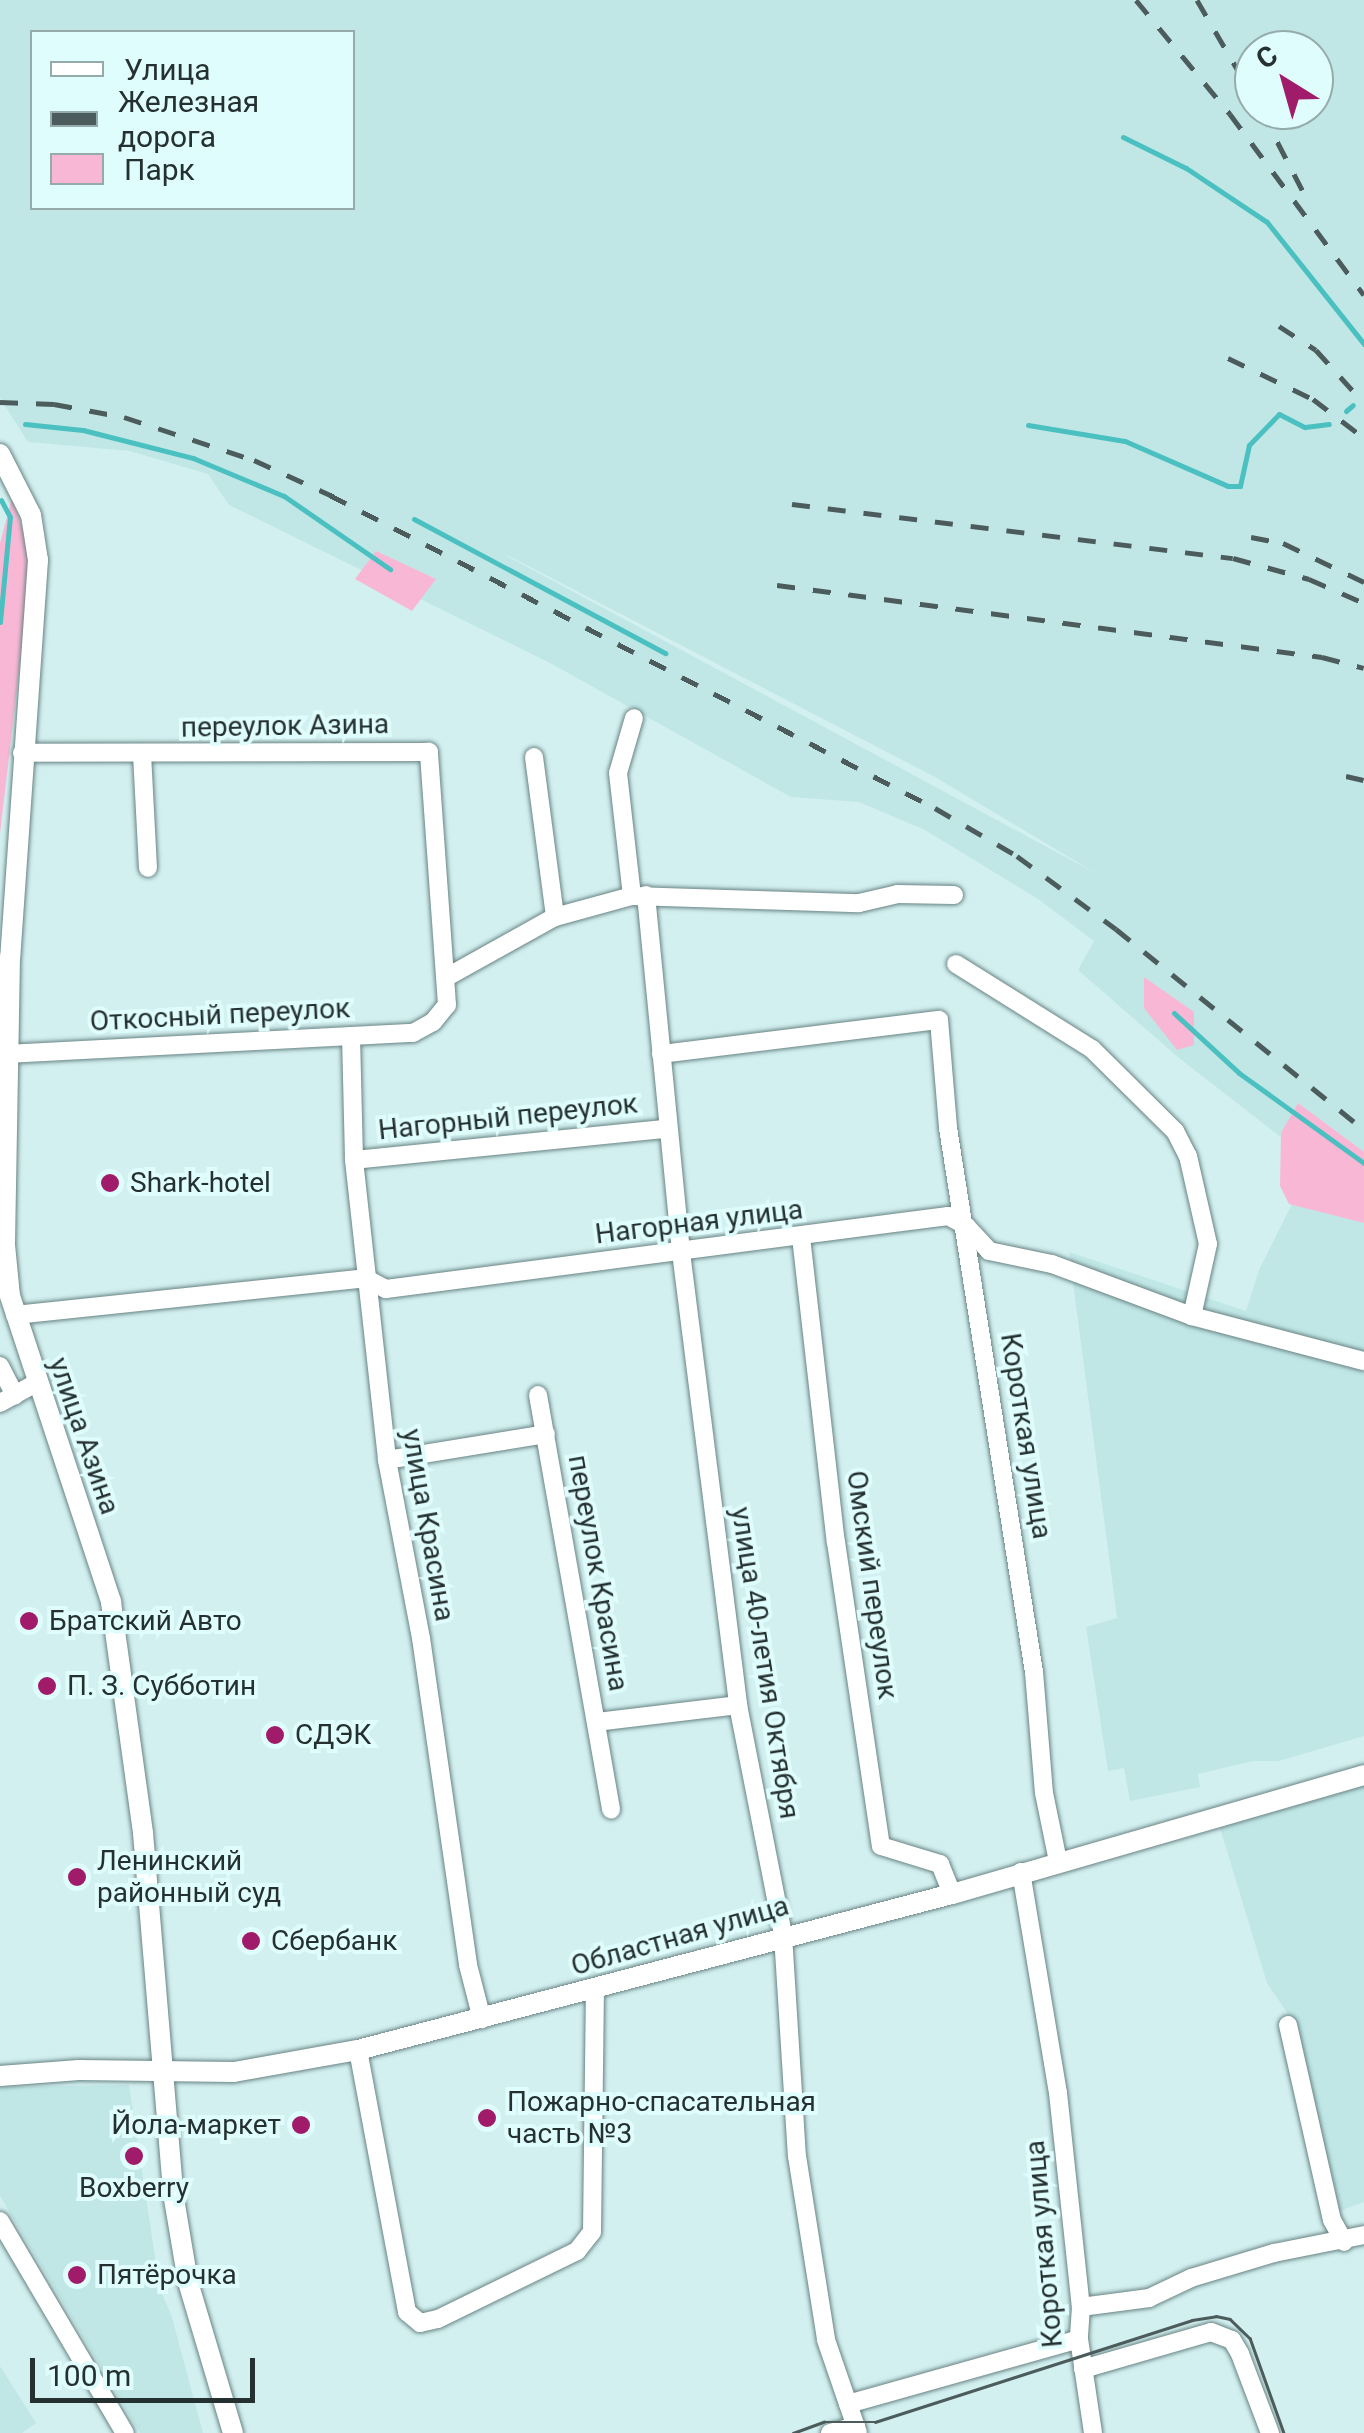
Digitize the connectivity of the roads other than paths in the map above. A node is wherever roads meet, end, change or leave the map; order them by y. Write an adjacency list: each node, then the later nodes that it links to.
1 (0, 454): 3 (main road, улица Азина)
2 (634, 718): 7 (street, улица 40-летия Октября)
3 (22, 753): 4 (street, переулок Азина); 14 (main road, улица Азина)
4 (142, 754): 6 (street, переулок Азина); 11 (street, переулок Азина)
5 (534, 757): 9 (street)
6 (148, 868)
7 (639, 895): 8 (street); 9 (street); 15 (street, улица 40-летия Октября)
8 (954, 895)
9 (554, 918): 11 (street)
10 (956, 964): 24 (street)
11 (447, 977): 13 (street, Откосный переулок)
12 (939, 1020): 15 (street, Нагорный переулок); 18 (street, Короткая улица)
13 (351, 1036): 14 (street, Откосный переулок); 17 (street, улица Красина)
14 (6, 1054): 21 (main road, улица Азина)
15 (661, 1054): 16 (street, улица 40-летия Октября)
16 (668, 1129): 17 (street, Нагорный переулок); 20 (street, улица 40-летия Октября)
17 (354, 1160): 22 (street, улица Красина)
18 (966, 1226): 19 (street, Нагорная улица); 24 (street, Нагорная улица); 36 (street, Короткая улица)
19 (801, 1237): 20 (street, Нагорная улица); 38 (street, Омский переулок)
20 (681, 1252): 22 (street, Нагорная улица); 32 (street, улица 40-летия Октября)
21 (4, 1278): 23 (main road, улица Азина)
22 (364, 1278): 23 (street, Нагорная улица); 31 (street, улица Красина)
23 (15, 1315): 27 (main road, улица Азина)
24 (1192, 1316): 25 (street, Нагорная улица)
25 (1364, 1361)
26 (0, 1366): 29 (street)
27 (36, 1384): 29 (street); 44 (main road, улица Азина)
28 (538, 1395): 30 (street, переулок Красина)
29 (8, 1399)
30 (546, 1434): 31 (street, переулок Красина); 33 (street, переулок Красина)
31 (387, 1460): 41 (street, улица Красина)
32 (738, 1705): 33 (street, переулок Красина); 39 (street, улица 40-летия Октября)
33 (596, 1722): 35 (street, переулок Красина)
34 (1364, 1775): 36 (main road, Областная улица)
35 (610, 1810)
36 (1058, 1861): 37 (main road, Областная улица)
37 (1022, 1872): 38 (main road, Областная улица); 49 (street, Короткая улица)
38 (952, 1894): 39 (main road, Областная улица)
39 (782, 1936): 40 (main road, Областная улица); 52 (street, улица 40-летия Октября)
40 (595, 1990): 41 (main road, Областная улица); 43 (street)
41 (482, 2019): 43 (main road, Областная улица)
42 (1288, 2025): 48 (street)
43 (358, 2050): 44 (main road, Областная улица)
44 (165, 2071): 45 (main road, Областная улица); 55 (main road, улица Азина)
45 (0, 2076)
46 (0, 2222): 54 (street)
47 (1364, 2236): 48 (street)
48 (1344, 2242): 49 (street)
49 (1081, 2307): 50 (street, Короткая улица)
50 (1079, 2339): 51 (street, Короткая улица); 52 (street)
51 (1083, 2369): 57 (street, Короткая улица); 58 (street)
52 (848, 2404): 53 (street, улица 40-летия Октября)
53 (858, 2429): 56 (street)
54 (125, 2433)
55 (233, 2433)
56 (830, 2433)
57 (1093, 2433)
58 (1270, 2433)

